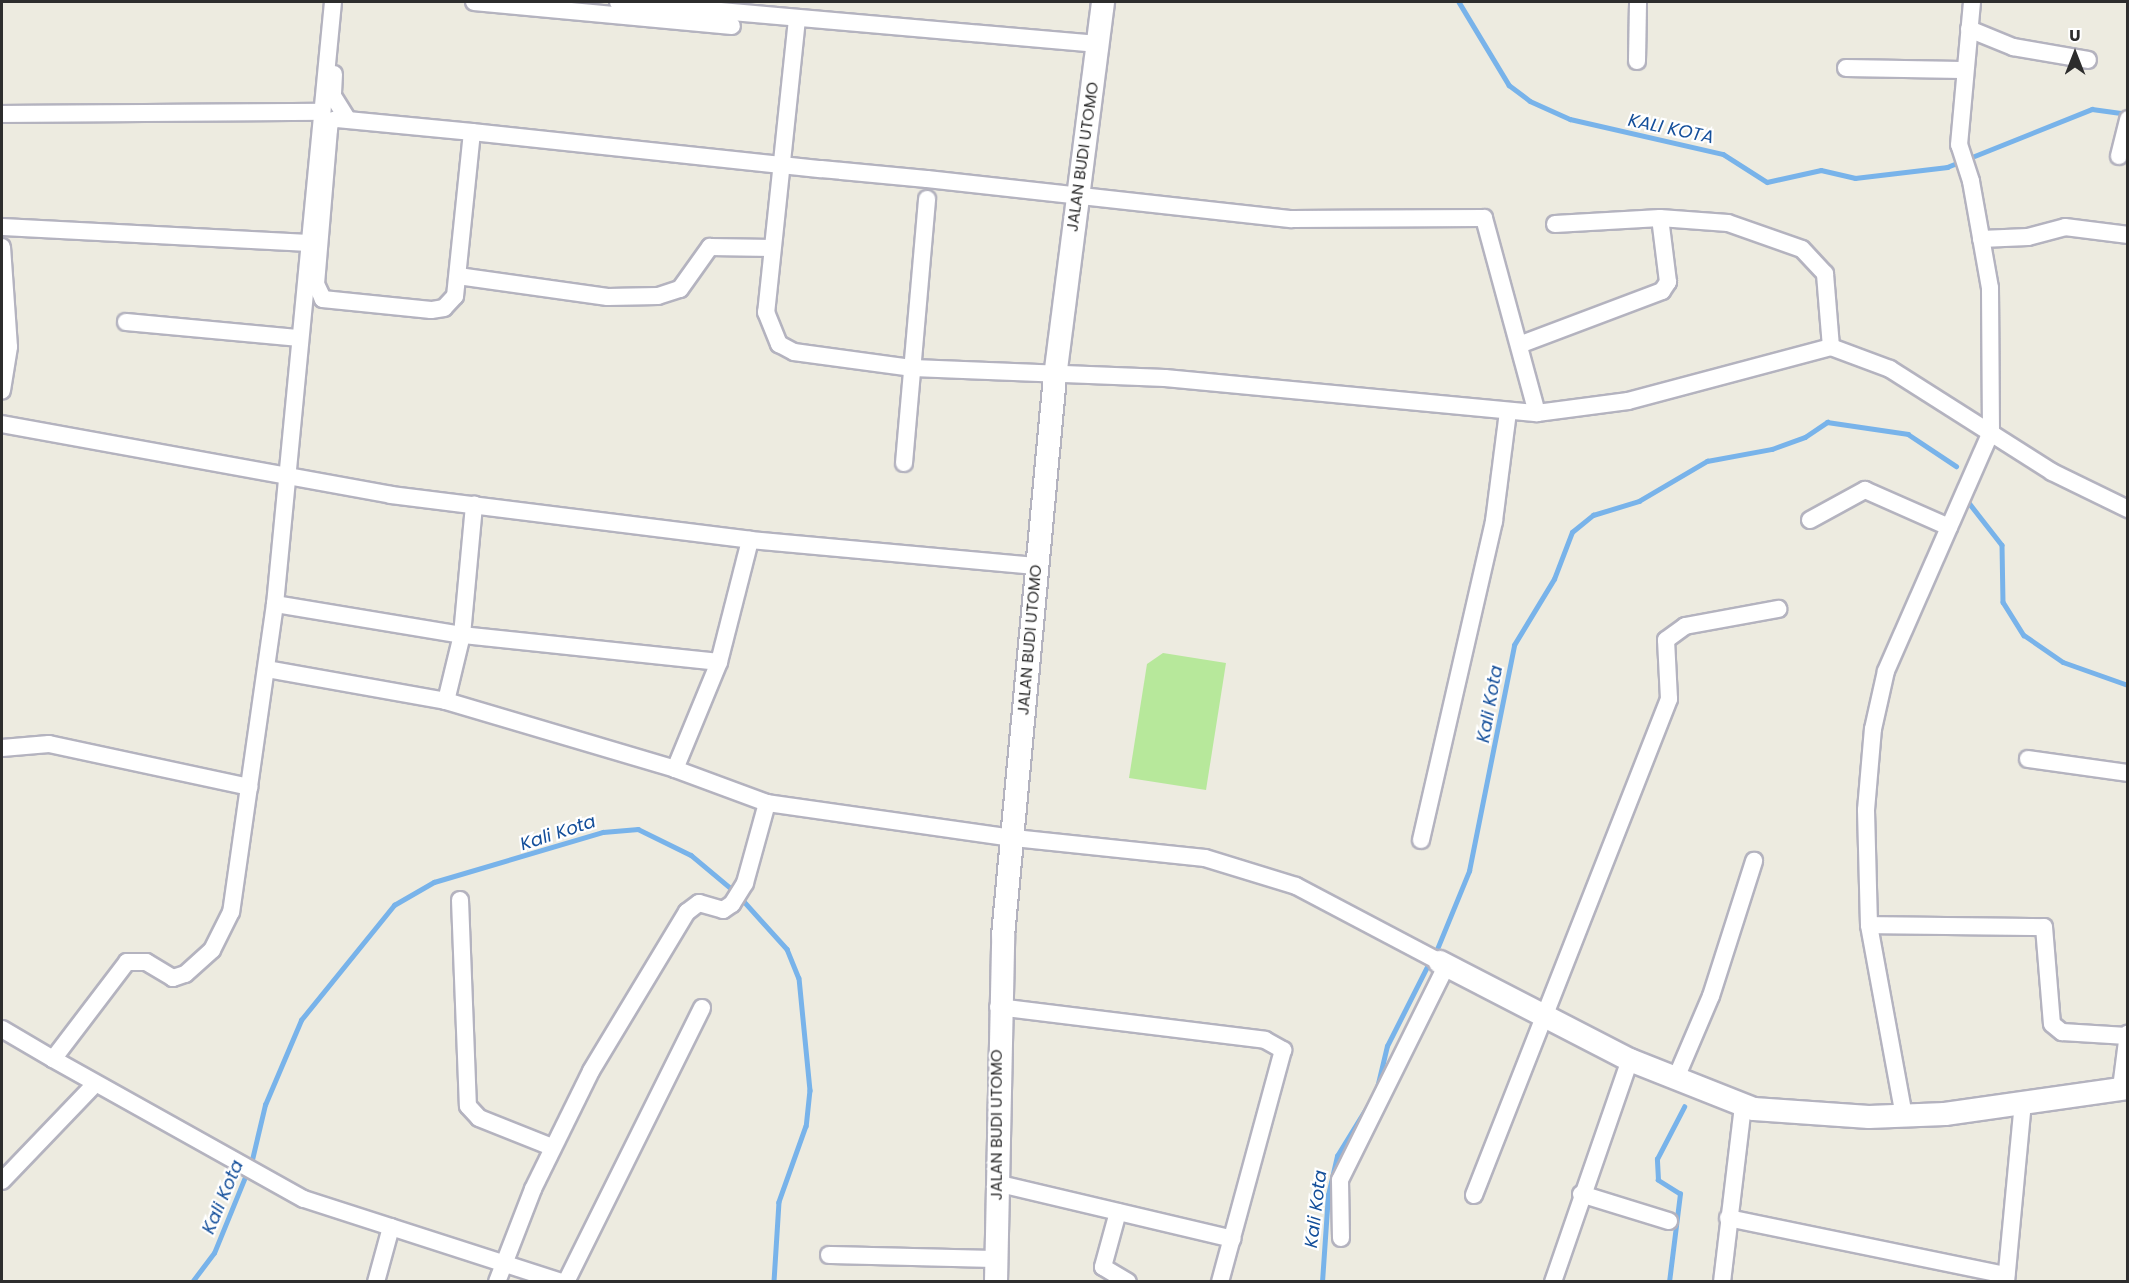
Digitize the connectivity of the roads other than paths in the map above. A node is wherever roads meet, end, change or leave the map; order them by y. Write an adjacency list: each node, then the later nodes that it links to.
1 (333, 2): 16 (street)
2 (344, 2): 18 (street)
3 (474, 2): 9 (street)
4 (618, 2): 8 (street)
5 (1103, 2): 11 (street, JALAN BUDI UTOMO)
6 (1638, 2): 13 (street)
7 (1972, 2): 10 (street)
8 (797, 19): 11 (street); 22 (street)
9 (732, 26)
10 (1969, 29): 12 (street); 15 (street)
11 (1098, 44): 23 (street, JALAN BUDI UTOMO)
12 (2088, 60)
13 (1637, 61)
14 (1846, 68): 15 (street)
15 (1962, 70): 29 (street)
16 (320, 112): 17 (street); 30 (street)
17 (2, 114)
18 (348, 120): 20 (street); 33 (street)
19 (2127, 124): 21 (street)
20 (472, 132): 22 (street); 33 (street)
21 (2119, 156)
22 (786, 165): 23 (street); 32 (street)
23 (1078, 196): 36 (street); 39 (street, JALAN BUDI UTOMO)
24 (927, 200): 38 (street)
25 (1660, 218): 26 (street); 36 (street); 37 (street)
26 (1556, 224)
27 (2, 227): 30 (street)
28 (2127, 235): 29 (street)
29 (1981, 239): 44 (street)
30 (306, 243): 35 (street)
31 (2, 247): 40 (street)
32 (772, 248): 33 (street); 38 (street)
33 (458, 276)
34 (126, 322): 35 (street)
35 (297, 338): 46 (street)
36 (1519, 345): 42 (street)
37 (1831, 347): 42 (street); 44 (street)
38 (913, 368): 39 (street); 45 (street)
39 (1055, 377): 41 (street); 52 (street, JALAN BUDI UTOMO)
40 (2, 390)
41 (1508, 412): 42 (street); 66 (street)
42 (1537, 413)
43 (2, 424): 46 (street)
44 (1991, 432): 48 (street); 50 (street)
45 (904, 463)
46 (288, 479): 47 (street); 53 (street)
47 (474, 505): 51 (street); 55 (street)
48 (2127, 509)
49 (1810, 520): 50 (street)
50 (1948, 527): 69 (street)
51 (750, 540): 52 (street); 56 (street)
52 (1036, 566): 65 (street, JALAN BUDI UTOMO)
53 (275, 604): 55 (street); 57 (street)
54 (1778, 609): 73 (street)
55 (462, 635): 56 (street); 58 (street)
56 (718, 662): 61 (street)
57 (267, 669): 58 (street); 63 (street)
58 (446, 701): 61 (street)
59 (2, 748): 63 (street)
60 (2028, 759): 62 (street)
61 (675, 769): 64 (street)
62 (2127, 772)
63 (249, 787): 76 (street)
64 (767, 803): 65 (street); 84 (street)
65 (1014, 838): 70 (street); 71 (street, JALAN BUDI UTOMO)
66 (1421, 840)
67 (1754, 861): 78 (street)
68 (460, 900): 84 (street)
69 (1869, 925): 75 (street); 83 (street)
70 (1443, 964): 73 (street); 93 (street)
71 (998, 1007): 86 (street, JALAN BUDI UTOMO); 94 (street)
72 (702, 1008): 102 (street)
73 (1544, 1016): 77 (street); 87 (street)
74 (2, 1029): 76 (street)
75 (2127, 1034): 80 (street)
76 (53, 1059): 79 (street)
77 (1630, 1060): 78 (street); 88 (street)
78 (1676, 1078): 82 (street)
79 (94, 1085): 85 (street); 92 (street)
80 (2124, 1088): 81 (street)
81 (2024, 1101): 83 (street); 98 (street)
82 (1743, 1106): 83 (street); 90 (street)
83 (1904, 1116)
84 (552, 1147): 96 (street)
85 (2, 1181)
86 (996, 1184): 89 (street); 97 (street, JALAN BUDI UTOMO)
87 (1474, 1194)
88 (1581, 1194): 91 (street); 105 (street)
89 (1118, 1212): 94 (street); 103 (street)
90 (1728, 1218): 98 (street); 106 (street)
91 (1669, 1221)
92 (391, 1227): 96 (street); 99 (street)
93 (1341, 1238)
94 (1232, 1239): 104 (street)
95 (829, 1255): 97 (street)
96 (502, 1264): 100 (street); 101 (street)
97 (996, 1270)
98 (2006, 1278)
99 (376, 1281)
100 (497, 1281)
101 (561, 1281)
102 (566, 1281)
103 (1128, 1281)
104 (1220, 1281)
105 (1553, 1281)
106 (1722, 1281)

